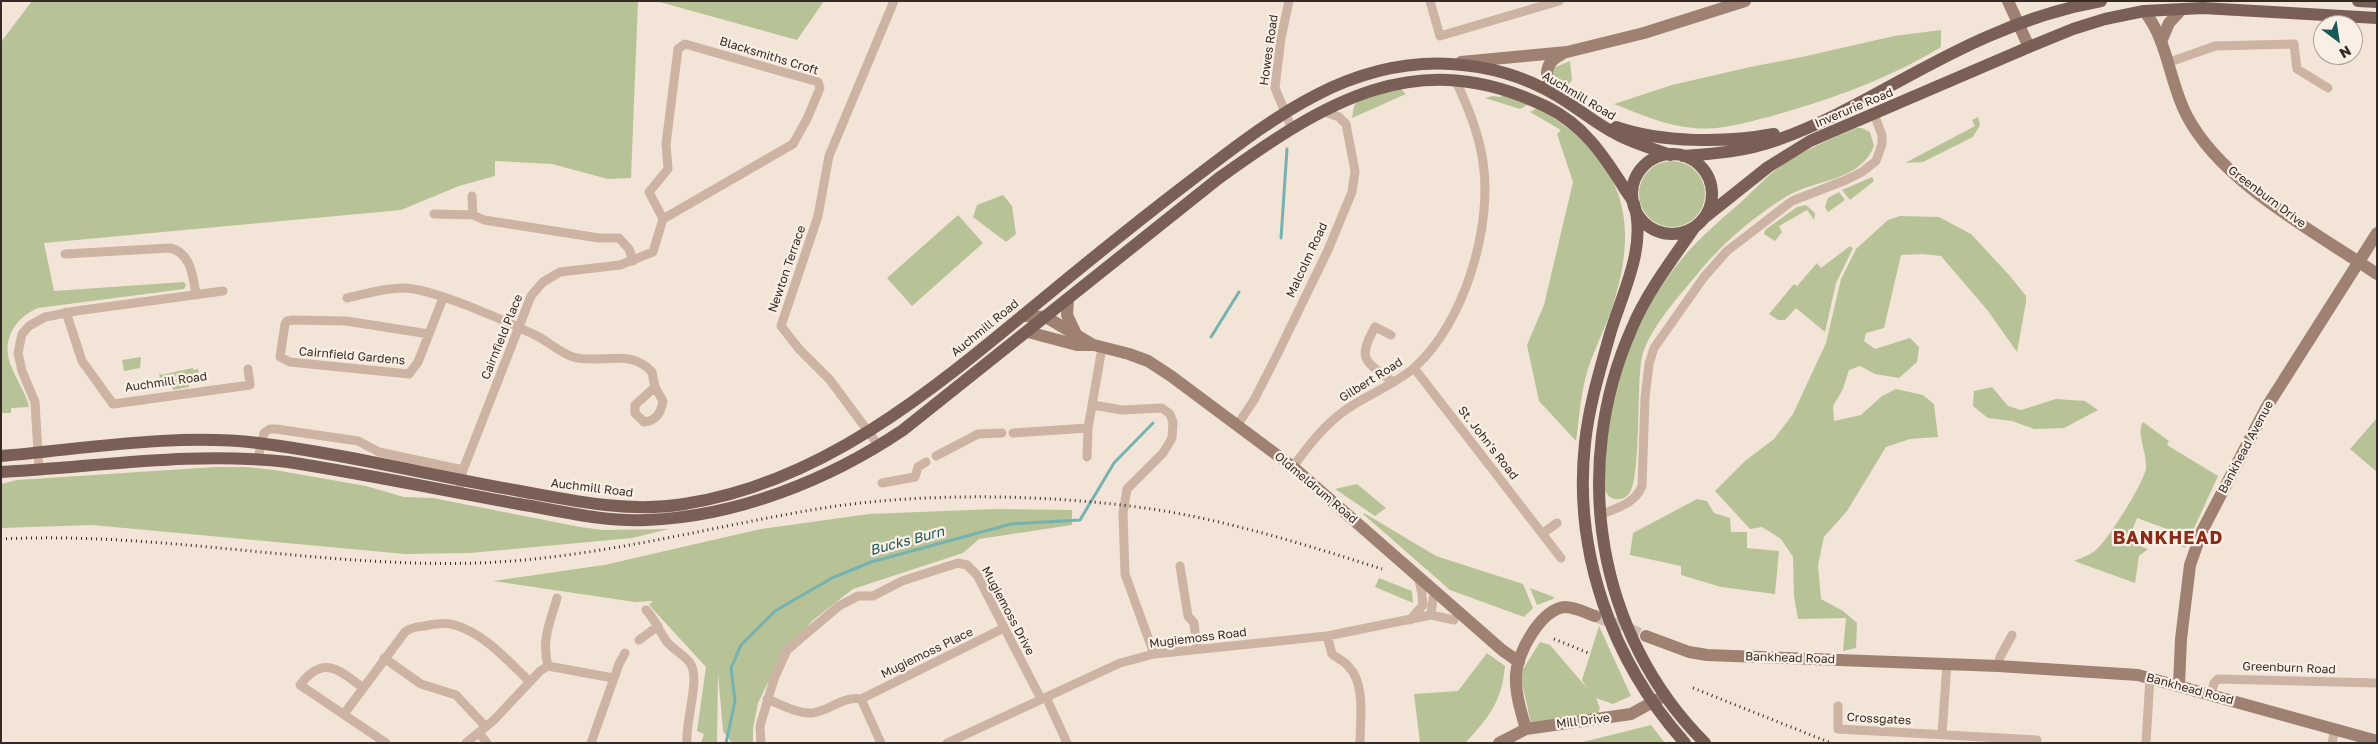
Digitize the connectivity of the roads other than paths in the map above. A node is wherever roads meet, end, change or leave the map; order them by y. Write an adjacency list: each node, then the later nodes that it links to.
1 (894, 1): 63 (street, Newton Terrace)
2 (1289, 1): 24 (street, Howes Road)
3 (1430, 1): 4 (street)
4 (1558, 1)
5 (1745, 1): 16 (street)
6 (2008, 1): 13 (street)
7 (2101, 1): 13 (main road, Inverurie Road)
8 (2358, 1): 9 (main road)
9 (2377, 2)
10 (2182, 9): 11 (main road, Inverurie Road); 12 (main road, Inverurie Road); 14 (street)
11 (2144, 11): 14 (street, Greenburn Drive); 15 (main road, Inverurie Road)
12 (2377, 18)
13 (2018, 24): 15 (street); 26 (main road, Inverurie Road)
14 (2161, 42): 17 (street, Greenburn Drive)
15 (2029, 46): 25 (main road, Inverurie Road)
16 (1567, 52): 18 (street); 21 (street)
17 (2167, 63): 20 (street); 40 (street, Greenburn Drive)
18 (1448, 64): 21 (main road, Auchmill Road); 24 (main road, Auchmill Road)
19 (1455, 80): 23 (main road, Auchmill Road); 31 (main road, Auchmill Road); 56 (street, Gilbert Road)
20 (2328, 88)
21 (1554, 94): 22 (main road, Auchmill Road)
22 (1573, 106): 26 (main road); 28 (main road, Auchmill Road)
23 (1322, 111): 27 (main road, Auchmill Road); 61 (street, Malcolm Road)
24 (1284, 112): 27 (street, Howes Road); 48 (main road, Auchmill Road)
25 (1874, 114): 34 (main road, Inverurie Road); 79 (street)
26 (1806, 127): 29 (main road, Inverurie Road)
27 (1292, 129): 46 (main road, Auchmill Road)
28 (1670, 155): 29 (main road); 31 (main road)
29 (1683, 156): 34 (main road)
30 (472, 196): 33 (street)
31 (1634, 204): 36 (main road); 117 (main road)
32 (434, 214): 33 (street)
33 (473, 215): 39 (street)
34 (1704, 218): 36 (main road)
35 (663, 219): 35 (street, Blacksmiths Croft); 39 (street, Cairnfield Place)
36 (1694, 228): 79 (main road)
37 (2377, 233): 40 (street, Bankhead Avenue)
38 (65, 254): 43 (street)
39 (633, 261): 50 (street, Cairnfield Place)
40 (2357, 261): 41 (street, Greenburn Drive); 110 (street, Bankhead Avenue)
41 (2377, 274)
42 (223, 291): 43 (street)
43 (196, 295): 47 (street)
44 (347, 298): 45 (street)
45 (443, 298): 50 (street); 52 (street, Cairnfield Gardens)
46 (1068, 300): 49 (main road, Auchmill Road); 53 (street)
47 (66, 312): 57 (street, Auchmill Road); 68 (street)
48 (1023, 316): 49 (street, Oldmeldrum Road); 63 (main road, Auchmill Road)
49 (1046, 317): 51 (main road, Auchmill Road); 53 (street, Oldmeldrum Road)
50 (518, 327): 59 (street); 77 (street, Cairnfield Place)
51 (1028, 332): 55 (street, Oldmeldrum Road); 67 (main road, Auchmill Road)
52 (429, 334): 52 (street, Cairnfield Gardens)
53 (1076, 334): 55 (street, Oldmeldrum Road)
54 (1391, 334): 58 (street)
55 (1098, 346): 60 (street); 61 (street, Oldmeldrum Road)
56 (1414, 368): 58 (street, Gilbert Road); 81 (street, St. John's Road)
57 (248, 369)
58 (1393, 382): 74 (street, Gilbert Road)
59 (655, 387)
60 (1092, 404): 62 (street); 100 (street)
61 (1238, 424): 74 (street, Oldmeldrum Road)
62 (1088, 428): 64 (street); 71 (street)
63 (869, 431): 67 (street, Newton Terrace); 77 (main road, Auchmill Road)
64 (1013, 432)
65 (1002, 433): 70 (street)
66 (261, 444): 68 (main road, Auchmill Road); 72 (street); 77 (main road, Auchmill Road); 77 (street, Auchmill Road)
67 (879, 446): 77 (main road, Auchmill Road)
68 (39, 453): 69 (main road, Auchmill Road); 75 (street)
69 (1, 456)
70 (936, 456)
71 (1087, 457)
72 (258, 458): 75 (main road, Auchmill Road); 77 (main road, Auchmill Road)
73 (926, 462): 78 (street)
74 (1293, 467): 84 (street, Oldmeldrum Road)
75 (39, 469): 76 (main road, Auchmill Road)
76 (1, 472)
77 (461, 481)
78 (882, 483)
79 (1600, 515): 113 (main road)
80 (1557, 523): 81 (street)
81 (1543, 533): 82 (street, St. John's Road)
82 (1561, 558)
83 (1180, 566): 98 (street)
84 (1417, 575): 90 (street); 102 (street, Oldmeldrum Road)
85 (557, 598): 104 (street)
86 (1432, 598): 88 (street)
87 (646, 610): 92 (street)
88 (1431, 615): 90 (street, Mugiemoss Road); 91 (street, Mugiemoss Road)
89 (1595, 616): 102 (street)
90 (1409, 620): 94 (street, Mugiemoss Road)
91 (1454, 620)
92 (658, 626): 97 (street); 131 (street)
93 (1004, 628): 114 (street, Mugiemoss Drive); 115 (street, Mugiemoss Drive); 116 (street, Mugiemoss Place)
94 (1327, 636): 98 (street, Mugiemoss Road); 136 (street)
95 (1646, 636): 103 (street, Bankhead Road)
96 (2012, 636): 105 (street)
97 (638, 640)
98 (1197, 649): 100 (street, Mugiemoss Road)
99 (625, 653): 107 (street)
100 (1154, 654): 114 (street, Mugiemoss Road)
101 (384, 658): 108 (street); 111 (street); 122 (street)
102 (1519, 662): 120 (street)
103 (1947, 664): 105 (street, Bankhead Road); 123 (street)
104 (548, 666): 107 (street); 108 (street)
105 (1998, 666): 106 (street, Bankhead Road)
106 (2150, 677): 110 (street, Bankhead Road); 140 (street)
107 (613, 678): 130 (street)
108 (530, 682): 122 (street)
109 (2377, 683): 112 (street, Greenburn Road)
110 (2179, 685): 112 (street, Bankhead Road)
111 (362, 687): 119 (street); 119 (street)
112 (2211, 694): 121 (street, Bankhead Road)
113 (1665, 695): 117 (street, Mill Drive); 139 (main road)
114 (1044, 698): 134 (street, Mugiemoss Road); 135 (street, Mugiemoss Drive)
115 (767, 699): 116 (street, Mugiemoss Place); 132 (street, Mugiemoss Drive)
116 (861, 699): 133 (street)
117 (1653, 704): 120 (street, Mill Drive); 138 (main road)
118 (1838, 706): 123 (street, Crossgates)
119 (344, 714): 127 (street)
120 (1526, 729): 137 (street, Mill Drive)
121 (2335, 729): 126 (street, Bankhead Road); 141 (street)
122 (483, 730): 128 (street); 129 (street)
123 (1942, 734): 125 (street, Crossgates)
124 (2037, 740): 125 (street, Crossgates)
125 (2015, 741)
126 (2377, 741)
127 (386, 743)
128 (466, 743)
129 (487, 743)
130 (591, 743)
131 (687, 743)
132 (761, 743)
133 (881, 743)
134 (947, 743)
135 (1067, 743)
136 (1360, 743)
137 (1499, 743)
138 (1684, 743)
139 (1705, 743)
140 (2146, 743)
141 (2332, 743)

